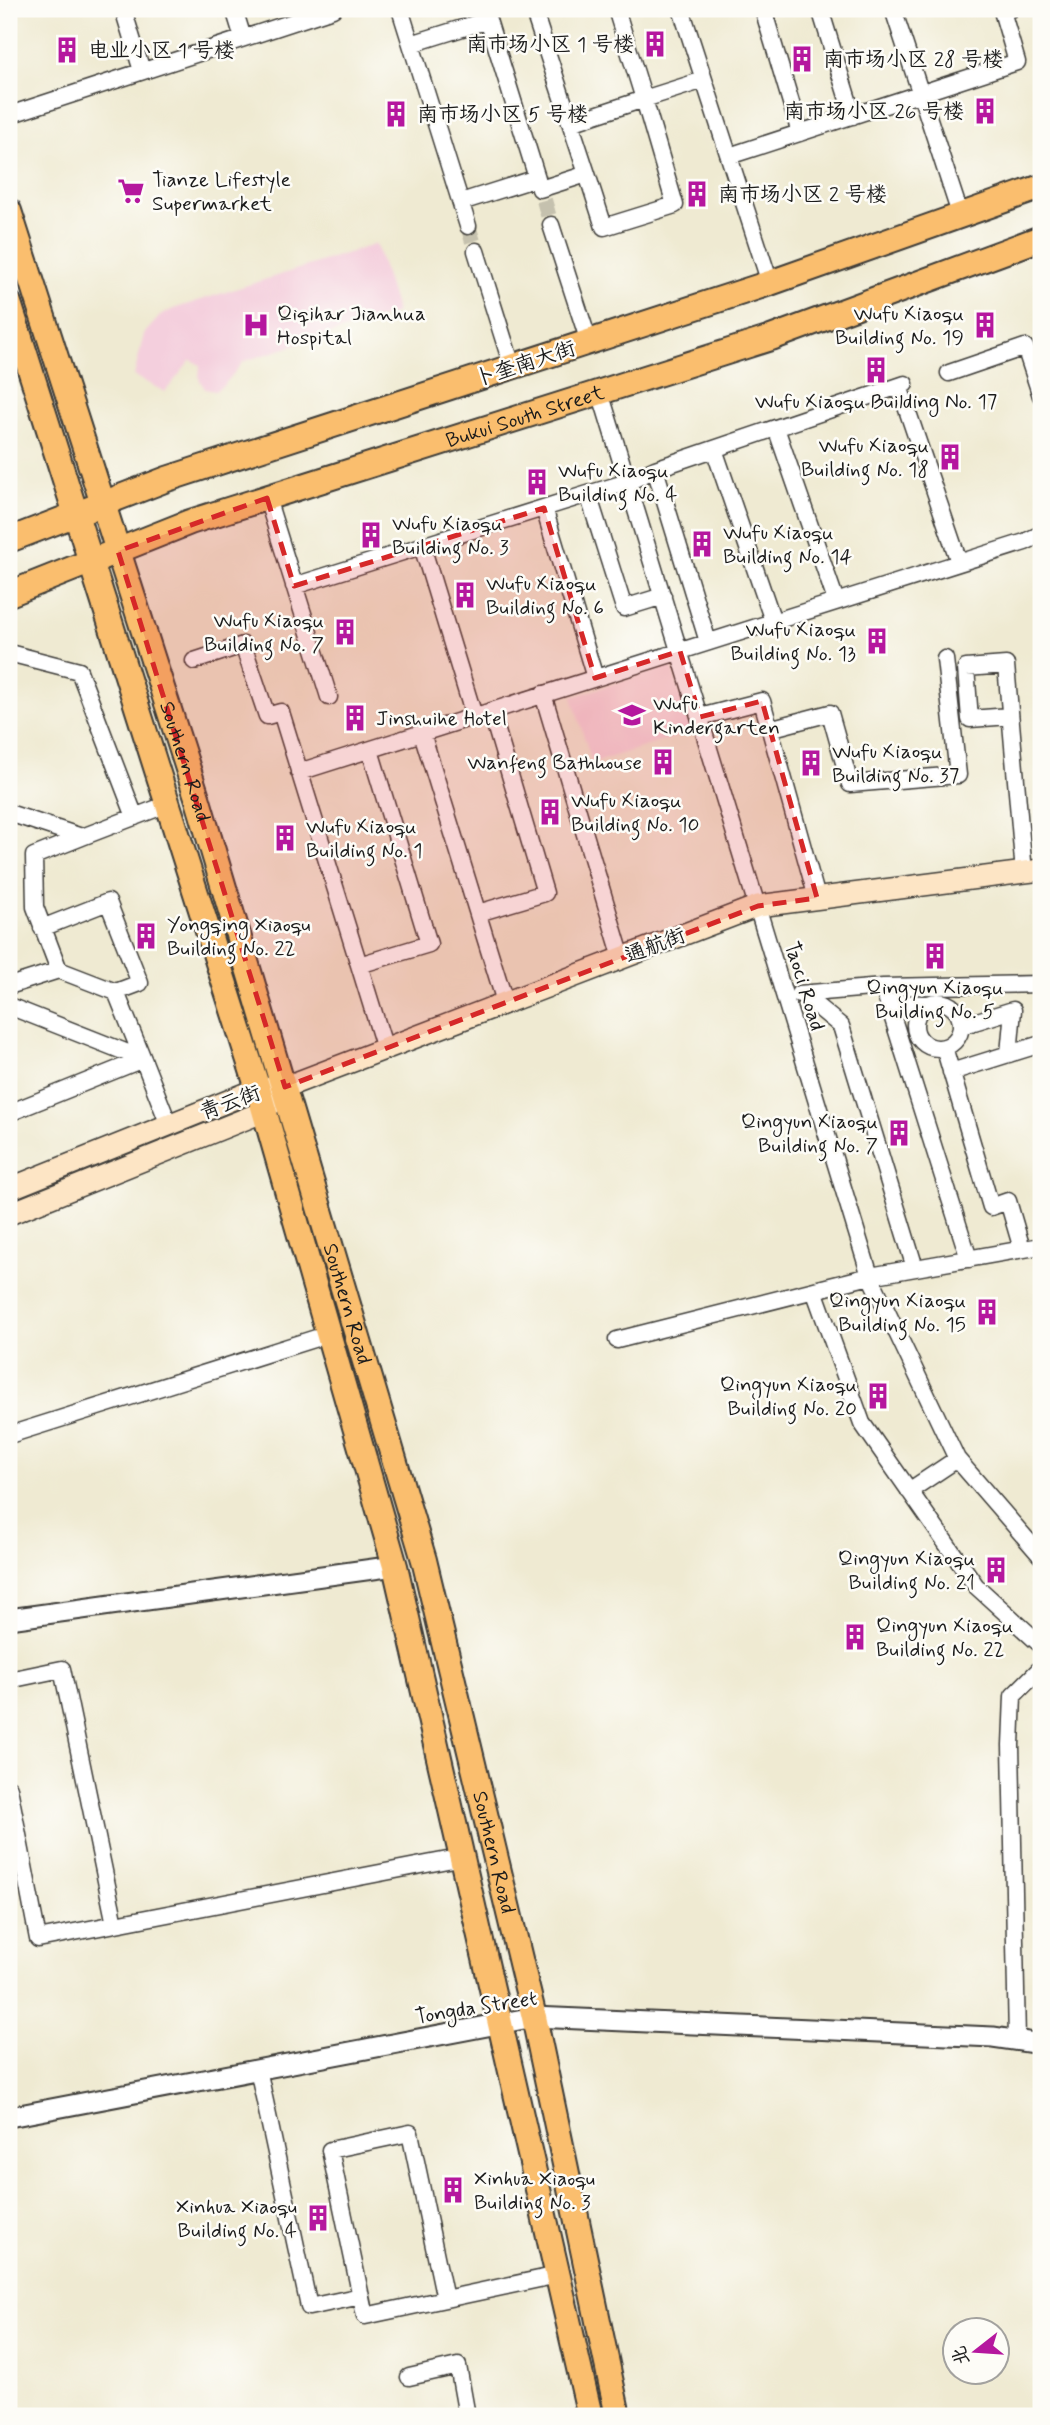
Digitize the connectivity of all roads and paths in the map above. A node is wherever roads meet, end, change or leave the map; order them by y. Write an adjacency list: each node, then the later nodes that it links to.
1 (122, 9): 14 (street)
2 (234, 9): 12 (street)
3 (333, 9): 12 (street)
4 (400, 9): 13 (street)
5 (533, 9): 20 (street)
6 (616, 9): 17 (street)
7 (681, 9): 15 (street)
8 (763, 9): 21 (street)
9 (820, 9): 19 (street)
10 (893, 9): 16 (street)
11 (1010, 9): 16 (street)
12 (243, 38): 14 (street)
13 (411, 44): 25 (street); 26 (street)
14 (142, 71): 18 (street)
15 (704, 80): 17 (street); 22 (street)
16 (921, 94): 19 (street); 28 (street)
17 (644, 99): 20 (street); 23 (street)
18 (9, 115)
19 (853, 116): 21 (street)
20 (571, 123): 23 (street)
21 (800, 133): 22 (street)
22 (729, 156): 33 (street)
23 (587, 174): 25 (street)
24 (1041, 187): 28 (main road, 卜奎南大街)
25 (540, 189): 26 (street)
26 (461, 202): 30 (street)
27 (9, 211): 46 (main road, Southern Road)
28 (960, 214): 33 (main road, 卜奎南大街)
29 (551, 225): 35 (street)
30 (468, 226)
31 (1041, 238): 38 (main road, Bukui South Street)
32 (476, 251): 36 (street)
33 (770, 283): 35 (main road, 卜奎南大街)
34 (9, 303): 48 (main road, Southern Road)
35 (589, 342): 36 (main road, 卜奎南大街)
36 (512, 366): 46 (main road, 卜奎南大街)
37 (949, 373): 39 (street)
38 (600, 392): 43 (street, Taoci Road); 45 (main road, Bukui South Street)
39 (1041, 397)
40 (776, 428): 41 (street); 55 (street); 59 (street)
41 (714, 449): 42 (street); 60 (street)
42 (655, 469): 43 (street); 61 (street)
43 (628, 482): 44 (street); 58 (street, Taoci Road)
44 (588, 494): 47 (street); 58 (street)
45 (267, 498): 53 (main road, Bukui South Street); 56 (street)
46 (103, 504): 48 (main road, 卜奎南大街); 53 (main road, Southern Road)
47 (544, 508): 52 (street); 66 (street)
48 (76, 514): 50 (main road, 卜奎南大街); 54 (main road, Southern Road)
49 (1041, 534): 51 (street)
50 (9, 540)
51 (1033, 541): 55 (street)
52 (422, 546): 56 (street); 70 (street)
53 (118, 551): 54 (main road, Bukui South Street); 105 (main road, Southern Road)
54 (91, 561): 57 (main road, Bukui South Street); 77 (main road, Southern Road)
55 (959, 562): 59 (street)
56 (294, 586): 68 (street)
57 (9, 594)
58 (663, 596): 62 (street, Taoci Road)
59 (836, 601): 60 (street)
60 (773, 621): 61 (street)
61 (708, 642): 62 (street)
62 (680, 651): 66 (street); 72 (street, Taoci Road)
63 (9, 653): 79 (street)
64 (945, 659): 73 (street)
65 (194, 661): 76 (street)
66 (595, 678): 67 (street)
67 (543, 694): 69 (street); 86 (street)
68 (329, 697)
69 (491, 711): 70 (street); 84 (street)
70 (474, 716): 74 (street)
71 (1010, 716): 81 (street)
72 (700, 717): 73 (street); 83 (street, Taoci Road)
73 (769, 729): 82 (street)
74 (422, 733): 75 (street); 84 (street)
75 (370, 750): 76 (street); 87 (street)
76 (299, 772): 87 (street)
77 (168, 804): 79 (street); 106 (main road, Southern Road)
78 (9, 813): 80 (street)
79 (135, 817): 80 (street)
80 (82, 837): 85 (street)
81 (1032, 872): 82 (main road, 通航街)
82 (817, 898): 83 (main road, 通航街)
83 (758, 906): 86 (main road, 通航街); 93 (street, Taoci Road)
84 (478, 913): 94 (street)
85 (42, 928): 88 (street); 92 (street)
86 (622, 958): 94 (main road, 通航街)
87 (359, 965): 101 (street)
88 (59, 970): 90 (street); 92 (street)
89 (1041, 984): 91 (street)
90 (9, 986)
91 (883, 987): 93 (street); 95 (street)
92 (116, 992): 103 (street)
93 (794, 995): 114 (street); 115 (street, Taoci Road)
94 (505, 1002): 101 (main road, 通航街)
95 (888, 1003): 96 (street); 113 (street)
96 (929, 1004): 98 (street); 100 (street)
97 (9, 1006): 103 (street)
98 (961, 1026): 100 (street); 102 (street)
99 (1041, 1044): 102 (street)
100 (944, 1047): 104 (street)
101 (385, 1049): 105 (main road, 通航街)
102 (1009, 1054): 104 (street)
103 (143, 1059): 107 (street); 108 (street)
104 (951, 1072): 112 (street)
105 (285, 1087): 106 (main road, 青云街); 131 (main road, Southern Road)
106 (262, 1100): 108 (main road, 青云街); 110 (main road, 青云街); 117 (main road, Southern Road)
107 (9, 1113)
108 (169, 1125): 109 (main road, 青云街)
109 (9, 1189)
110 (9, 1214)
111 (1041, 1246): 112 (street)
112 (1023, 1249): 113 (street)
113 (969, 1259): 114 (street)
114 (915, 1268): 115 (street)
115 (870, 1276): 116 (street); 120 (street, Taoci Road)
116 (814, 1290): 118 (street); 121 (street)
117 (329, 1334): 119 (street); 123 (main road, Southern Road)
118 (617, 1340)
119 (9, 1435)
120 (957, 1459): 121 (street); 122 (street, Taoci Road)
121 (909, 1492): 125 (street)
122 (1041, 1556)
123 (395, 1566): 124 (street); 129 (main road, Southern Road)
124 (9, 1619)
125 (1041, 1645)
126 (1041, 1668): 133 (street)
127 (9, 1680): 130 (street)
128 (9, 1788): 130 (street)
129 (463, 1857): 130 (street); 132 (main road, Southern Road)
130 (115, 1924)
131 (534, 2017): 132 (street, Tongda Street); 133 (street, Tongda Street); 143 (main road, Southern Road)
132 (501, 2022): 135 (street, Tongda Street); 137 (main road, Southern Road)
133 (1017, 2040): 134 (street, Tongda Street)
134 (1041, 2044)
135 (258, 2069): 136 (street, Tongda Street); 138 (street)
136 (9, 2117)
137 (558, 2275): 139 (street); 142 (main road, Southern Road)
138 (361, 2296): 139 (street); 139 (street)
139 (445, 2300)
140 (410, 2377): 141 (street)
141 (467, 2416)
142 (590, 2416)
143 (618, 2416)

